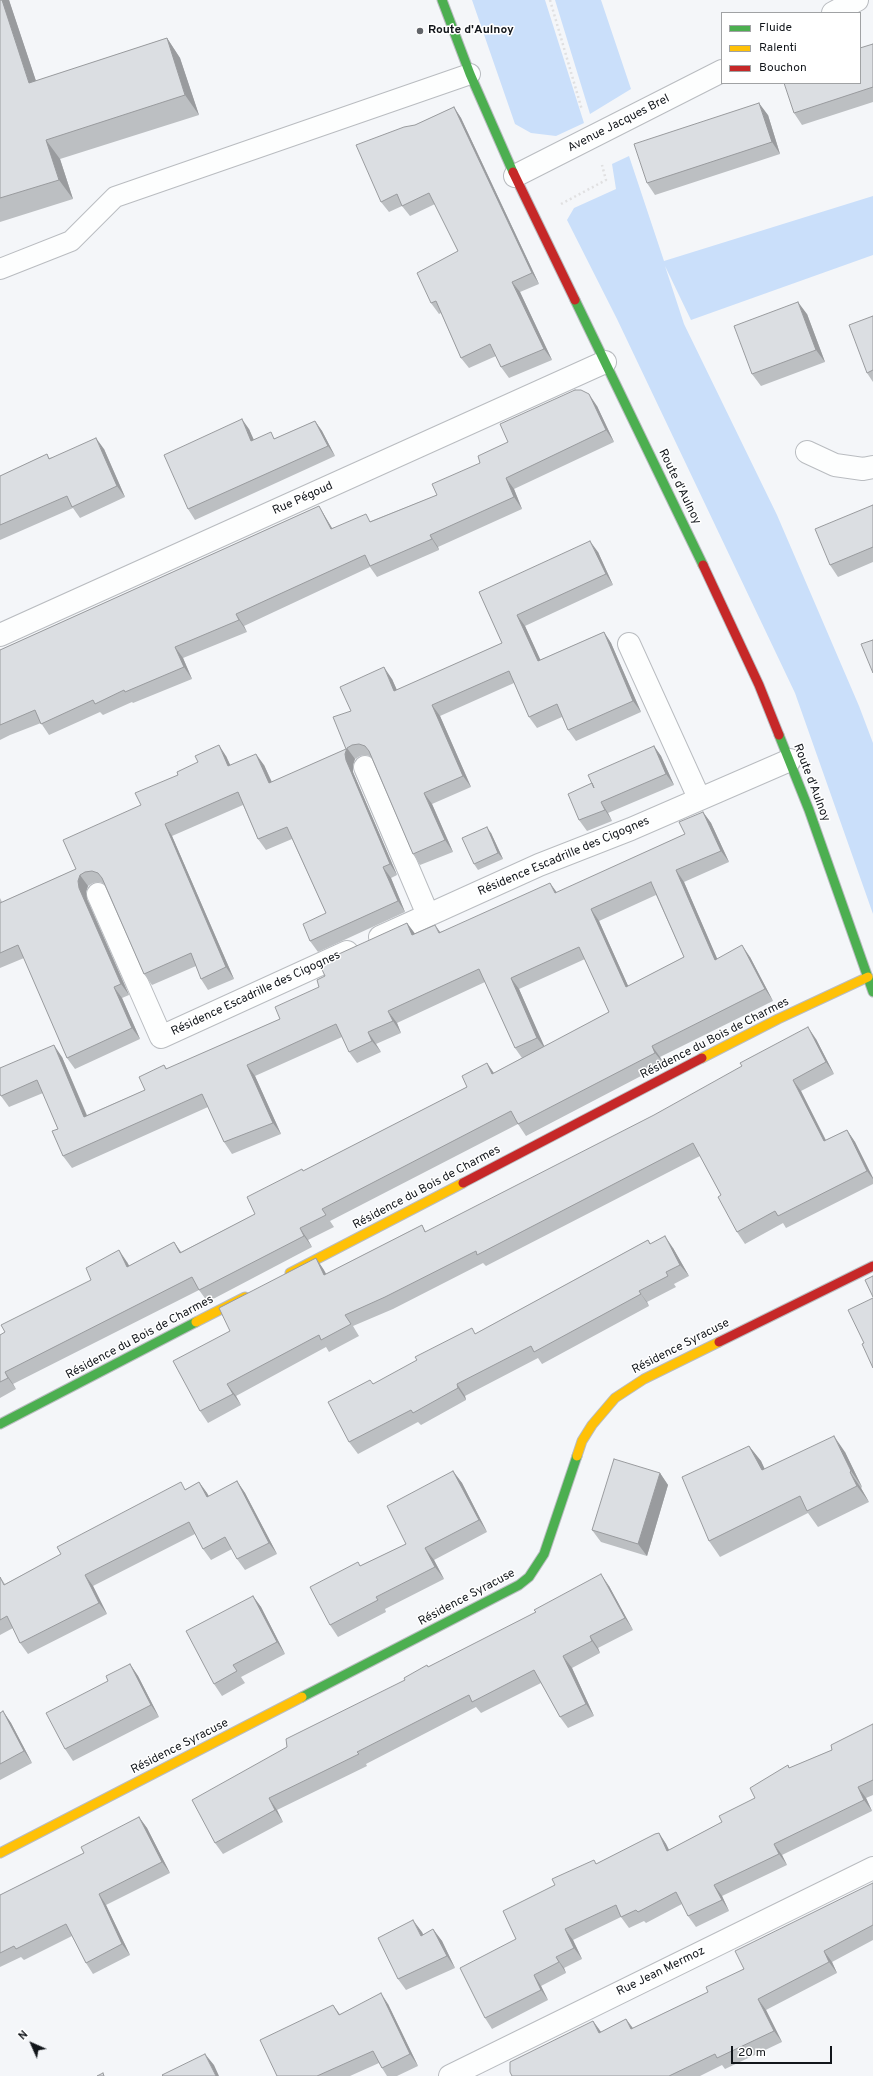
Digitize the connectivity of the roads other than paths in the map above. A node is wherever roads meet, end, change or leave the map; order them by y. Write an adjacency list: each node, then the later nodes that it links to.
1 (442, 0): 5 (street, Route d'Aulnoy)
2 (858, 0): 3 (street)
3 (834, 12)
4 (721, 71): 6 (street, Avenue Jacques Brel)
5 (470, 74): 6 (street, Route d'Aulnoy); 7 (lane)
6 (515, 176): 8 (street, Route d'Aulnoy)
7 (0, 269)
8 (605, 362): 11 (street, Rue Pégoud); 13 (street, Route d'Aulnoy)
9 (807, 452): 10 (street)
10 (873, 468)
11 (0, 635)
12 (629, 644): 15 (street)
13 (790, 760): 15 (street, Résidence Escadrille des Cigognes); 18 (street, Route d'Aulnoy)
14 (365, 767): 17 (street)
15 (699, 798): 17 (street, Résidence Escadrille des Cigognes)
16 (98, 894): 17 (street, Résidence Escadrille des Cigognes)
17 (428, 915)
18 (868, 977): 19 (street, Route d'Aulnoy); 21 (street, Résidence du Bois de Charmes)
19 (873, 992)
20 (873, 1266): 24 (street, Résidence Syracuse)
21 (283, 1277)
22 (254, 1292): 23 (street, Résidence du Bois de Charmes)
23 (0, 1424)
24 (0, 1853)
25 (873, 1868): 26 (street, Rue Jean Mermoz)
26 (450, 2076)

